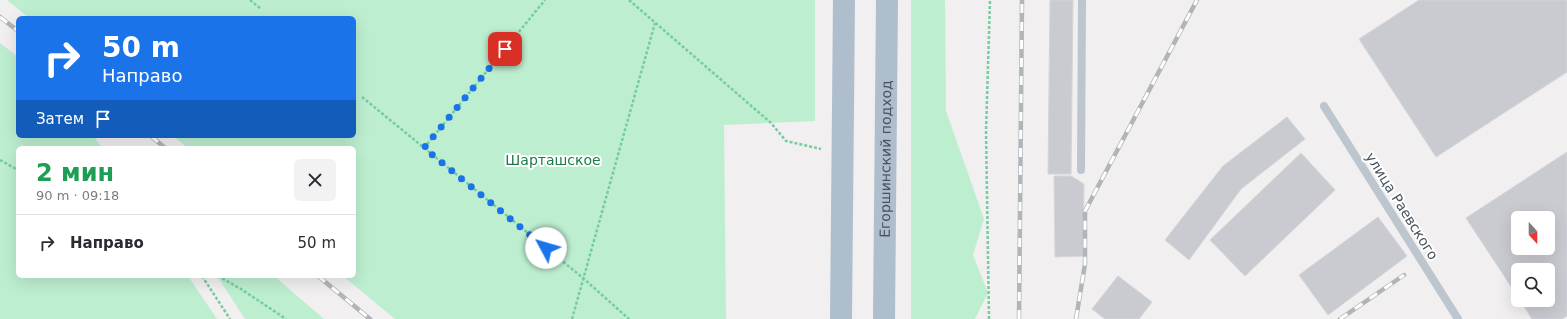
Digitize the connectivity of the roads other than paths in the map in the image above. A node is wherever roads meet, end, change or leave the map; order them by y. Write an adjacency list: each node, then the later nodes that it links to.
1 (844, 0): 6 (main road)
2 (887, 0): 7 (main road, Егоршинский подход)
3 (1082, 0): 5 (lane)
4 (1324, 106): 8 (lane, улица Раевского)
5 (1081, 170)
6 (841, 319)
7 (884, 319)
8 (1458, 319)

